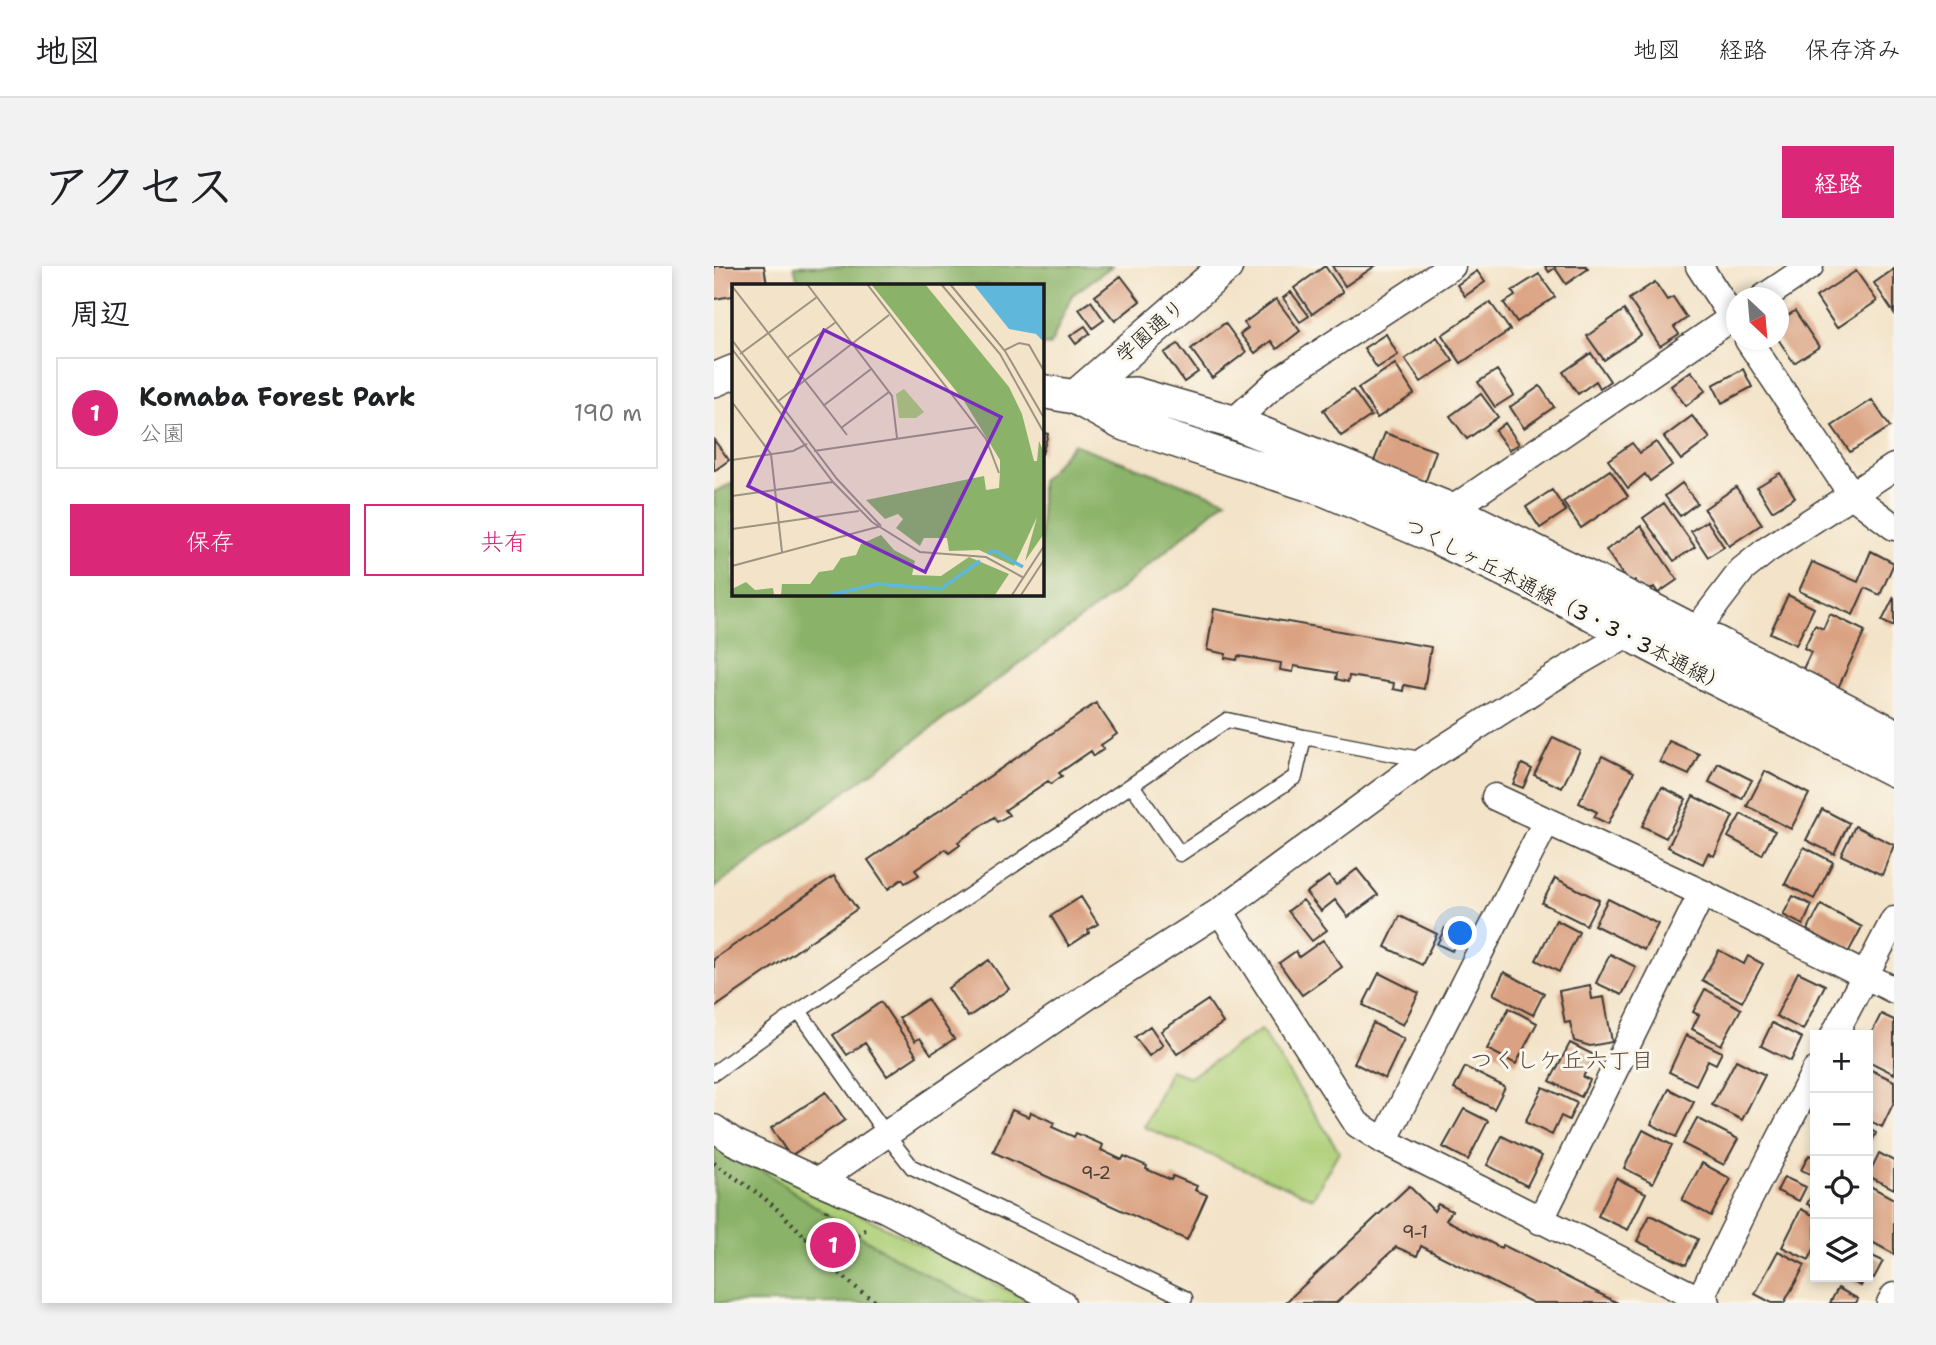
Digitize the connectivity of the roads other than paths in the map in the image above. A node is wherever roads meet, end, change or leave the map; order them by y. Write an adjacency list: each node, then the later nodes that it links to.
1 (1226, 266): 12 (street, 学園通り)
2 (1452, 266): 13 (street)
3 (1699, 266): 6 (street)
4 (1810, 266): 5 (street)
5 (1779, 287)
6 (1726, 305)
7 (1726, 324): 16 (street)
8 (1755, 350): 15 (street)
9 (732, 372): 10 (street)
10 (714, 380)
11 (1043, 391): 12 (street, つくしヶ丘本通線（3・3・3本通線）)
12 (1075, 397): 13 (street, つくしヶ丘本通線（3・3・3本通線）); 16 (street, つくしヶ丘本通線（3・3・3本通線）)
13 (1234, 422): 16 (street, つくしヶ丘本通線（3・3・3本通線）)
14 (1894, 467): 15 (street)
15 (1852, 495): 17 (street); 19 (street)
16 (1443, 524): 18 (street, つくしヶ丘本通線（3・3・3本通線）)
17 (1894, 527)
18 (1636, 619): 19 (street, つくしヶ丘本通線（3・3・3本通線）); 22 (street)
19 (1687, 647): 20 (street, つくしヶ丘本通線（3・3・3本通線）); 23 (street, つくしヶ丘本通線（3・3・3本通線）)
20 (1894, 735)
21 (1304, 737): 22 (lane); 24 (lane); 24 (lane)
22 (1425, 760): 28 (street)
23 (1894, 770)
24 (1132, 785): 32 (lane)
25 (1495, 797): 26 (street)
26 (1546, 822): 27 (street); 38 (street)
27 (1702, 893): 30 (street); 40 (street)
28 (1220, 911): 37 (street); 38 (street)
29 (1894, 920): 30 (street)
30 (1865, 975): 31 (street); 33 (street)
31 (1894, 990)
32 (799, 1011): 34 (lane); 37 (lane)
33 (1837, 1030)
34 (714, 1073)
35 (1810, 1081): 42 (street)
36 (714, 1128): 39 (street)
37 (886, 1134): 39 (street); 44 (lane)
38 (1384, 1141): 40 (street)
39 (818, 1181): 43 (street)
40 (1540, 1221): 42 (street)
41 (1894, 1296): 45 (street)
42 (1701, 1302)
43 (1062, 1303)
44 (1183, 1303)
45 (1890, 1303)

